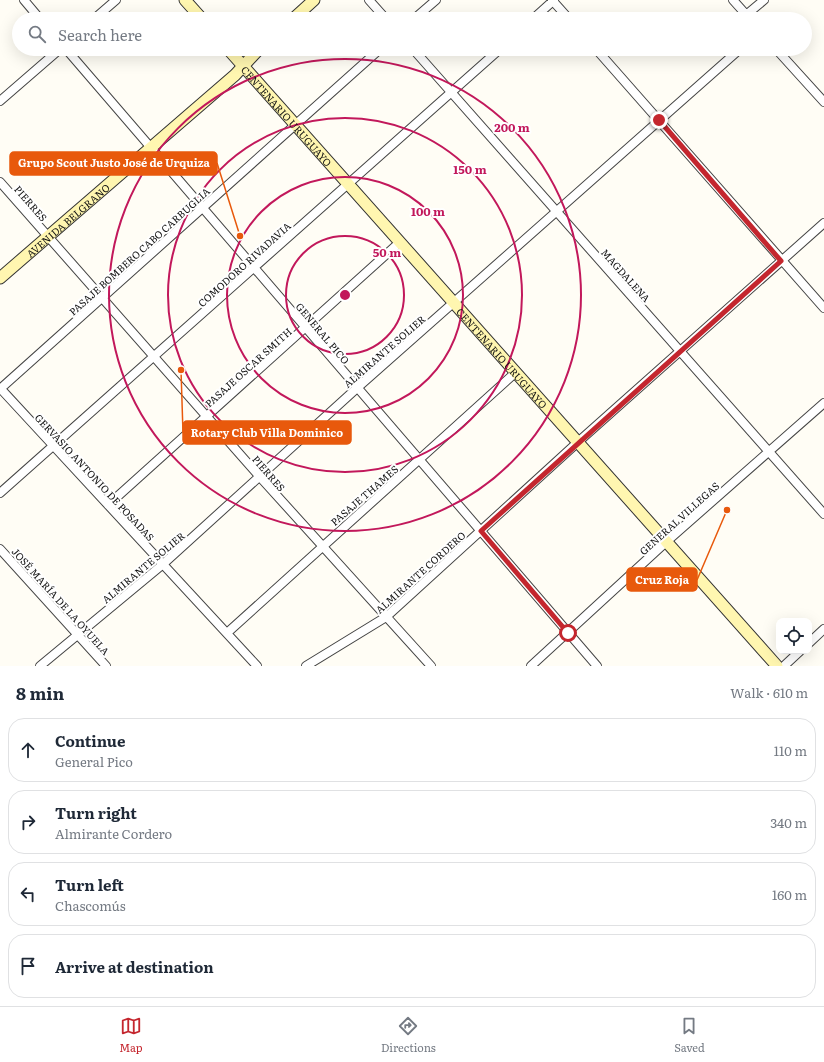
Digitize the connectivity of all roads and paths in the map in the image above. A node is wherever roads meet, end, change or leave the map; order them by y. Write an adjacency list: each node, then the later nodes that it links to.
1 (24, 0): 10 (street)
2 (116, 0): 11 (street)
3 (185, 0): 12 (main road)
4 (314, 0): 13 (main road)
5 (369, 0): 14 (street)
6 (436, 0): 15 (street)
7 (553, 0): 16 (street); 17 (street)
8 (733, 0): 18 (street)
9 (764, 0): 19 (street)
10 (34, 12)
11 (102, 12)
12 (196, 12)
13 (301, 12)
14 (380, 12)
15 (422, 12)
16 (540, 12)
17 (563, 12)
18 (744, 12)
19 (753, 12)
20 (52, 56): 32 (street)
21 (72, 56): 36 (street, GENERAL PICO)
22 (234, 56): 30 (main road, CENTENARIO URUGUAYO)
23 (252, 56): 30 (main road, AVENIDA BELGRANO)
24 (372, 56): 35 (street, PASAJE BOMBERO CABO CARBUGLIA)
25 (418, 56): 31 (street, MAGDALENA)
26 (492, 56): 31 (street, COMODORO RIVADAVIA)
27 (602, 56): 34 (street)
28 (732, 56): 34 (street, ALMIRANTE SOLIER)
29 (782, 56): 33 (street)
30 (243, 66): 35 (main road, CENTENARIO URUGUAYO); 36 (main road, AVENIDA BELGRANO)
31 (452, 93): 38 (street, COMODORO RIVADAVIA); 40 (street, MAGDALENA)
32 (0, 101)
33 (824, 102)
34 (659, 120): 40 (street, ALMIRANTE SOLIER); 44 (street)
35 (294, 125): 38 (main road, CENTENARIO URUGUAYO); 39 (street, PASAJE BOMBERO CABO CARBUGLIA)
36 (152, 148): 39 (street, GENERAL PICO); 42 (main road, AVENIDA BELGRANO)
37 (0, 182): 42 (street, PIERRES)
38 (349, 185): 43 (main road, CENTENARIO URUGUAYO); 45 (street, COMODORO RIVADAVIA)
39 (204, 207): 45 (street, GENERAL PICO); 47 (street, PASAJE BOMBERO CABO CARBUGLIA)
40 (556, 212): 48 (street, ALMIRANTE SOLIER); 51 (street, MAGDALENA)
41 (824, 223): 44 (street, ALMIRANTE CORDERO)
42 (47, 237): 46 (main road, AVENIDA BELGRANO); 47 (street, PIERRES)
43 (400, 242): 48 (main road, CENTENARIO URUGUAYO); 50 (street, PASAJE OSCAR SMITH)
44 (781, 261): 49 (street); 51 (street, ALMIRANTE CORDERO)
45 (255, 268): 50 (street, GENERAL PICO); 52 (street, COMODORO RIVADAVIA)
46 (0, 278)
47 (101, 298): 52 (street, PIERRES); 54 (street, PASAJE BOMBERO CABO CARBUGLIA)
48 (454, 303): 53 (main road, CENTENARIO URUGUAYO); 55 (street, ALMIRANTE SOLIER)
49 (824, 308)
50 (306, 328): 55 (street, GENERAL PICO); 57 (street, PASAJE OSCAR SMITH)
51 (680, 350): 58 (street, ALMIRANTE CORDERO); 60 (street, MAGDALENA)
52 (155, 357): 57 (street, PIERRES); 59 (street, COMODORO RIVADAVIA)
53 (515, 373): 58 (main road, CENTENARIO URUGUAYO); 61 (street, PASAJE THAMES)
54 (0, 388): 59 (street, GERVASIO ANTONIO DE POSADAS)
55 (357, 388): 61 (street, GENERAL PICO); 62 (street, ALMIRANTE SOLIER)
56 (824, 403): 60 (street, GENERAL VILLEGAS)
57 (208, 417): 62 (street, PIERRES); 64 (street, PASAJE OSCAR SMITH)
58 (578, 442): 66 (street, ALMIRANTE CORDERO); 67 (main road, CENTENARIO URUGUAYO)
59 (54, 446): 63 (street, COMODORO RIVADAVIA); 64 (street, GERVASIO ANTONIO DE POSADAS)
60 (768, 451): 65 (street, MAGDALENA); 67 (street, GENERAL VILLEGAS)
61 (419, 460): 66 (street, GENERAL PICO); 68 (street, PASAJE THAMES)
62 (260, 478): 68 (street, PIERRES); 70 (street, ALMIRANTE SOLIER)
63 (0, 493)
64 (108, 504): 70 (street, GERVASIO ANTONIO DE POSADAS)
65 (824, 514)
66 (481, 531): 71 (street, ALMIRANTE CORDERO); 74 (street, GENERAL PICO)
67 (666, 542): 74 (street, GENERAL VILLEGAS); 85 (main road, CENTENARIO URUGUAYO)
68 (321, 546): 71 (street, PIERRES); 73 (street, PASAJE THAMES)
69 (0, 549): 75 (street, JOSÉ MARÍA DE LA OYUELA)
70 (162, 565): 73 (street, GERVASIO ANTONIO DE POSADAS); 75 (street, ALMIRANTE SOLIER)
71 (386, 617): 81 (street, ALMIRANTE CORDERO); 82 (street, PIERRES)
72 (824, 629): 76 (street)
73 (227, 633): 80 (street, GERVASIO ANTONIO DE POSADAS)
74 (568, 633): 83 (street, GENERAL VILLEGAS); 84 (street, GENERAL PICO)
75 (78, 635): 78 (street, ALMIRANTE SOLIER); 79 (street, JOSÉ MARÍA DE LA OYUELA)
76 (812, 640)
77 (797, 654): 86 (street)
78 (40, 666)
79 (106, 666)
80 (257, 666)
81 (306, 666)
82 (431, 666)
83 (531, 666)
84 (597, 666)
85 (777, 666)
86 (784, 666)

